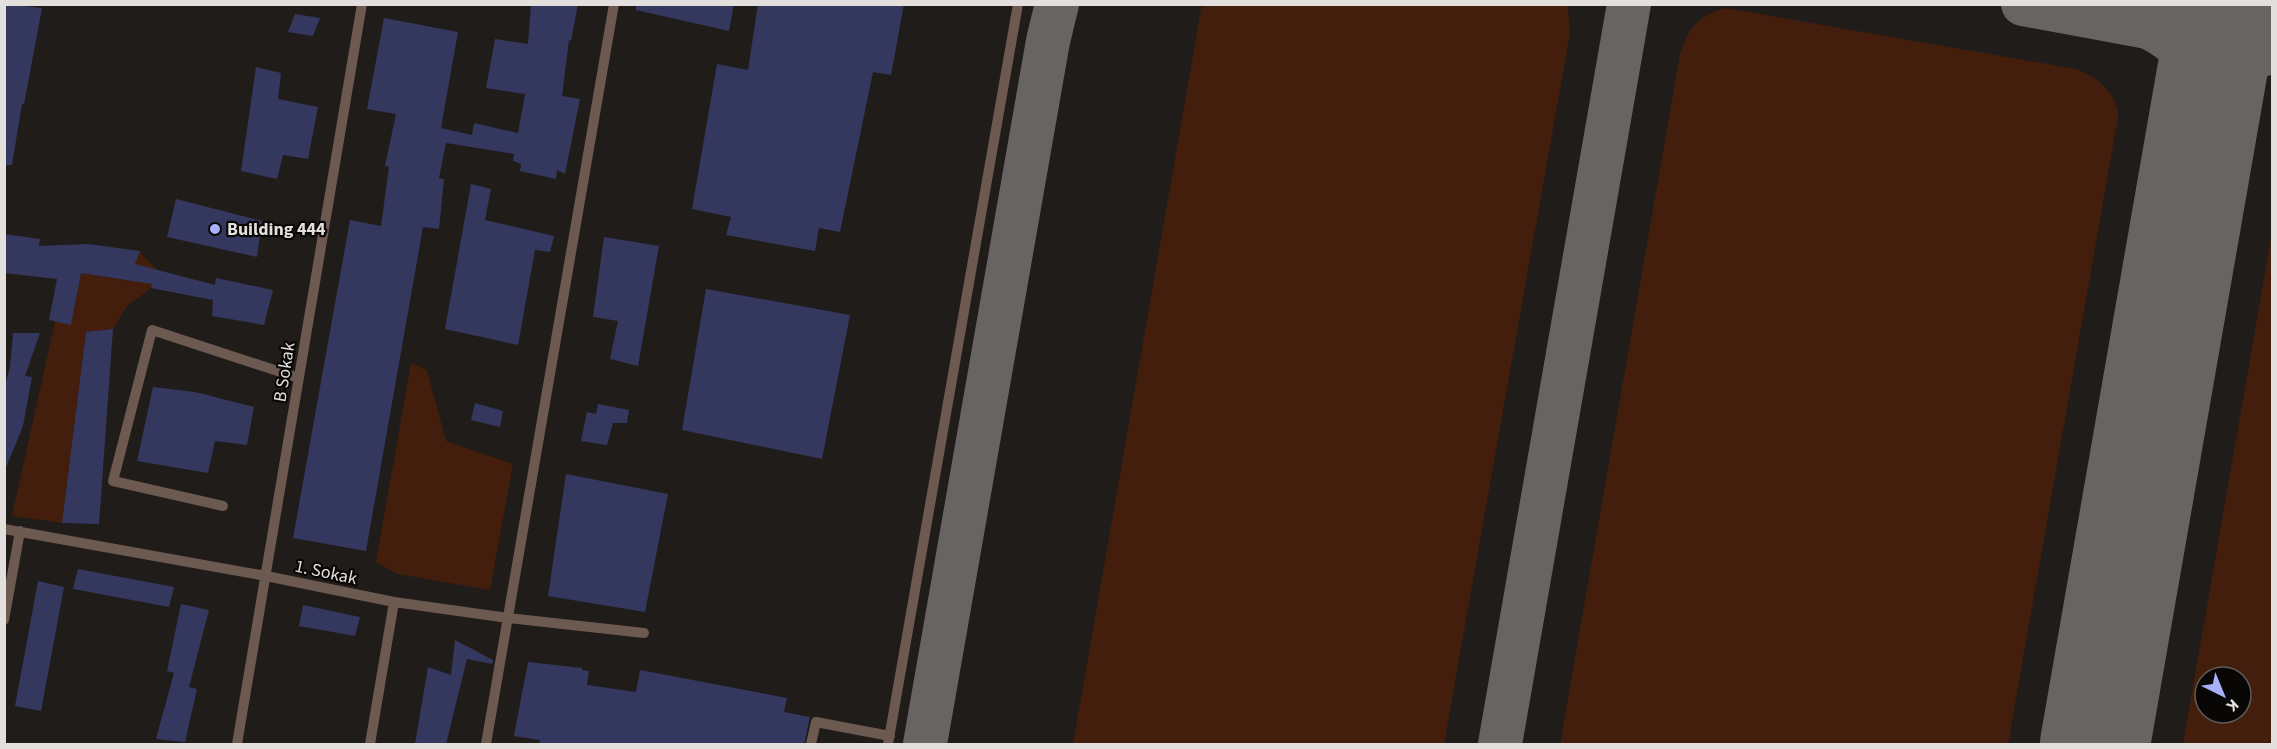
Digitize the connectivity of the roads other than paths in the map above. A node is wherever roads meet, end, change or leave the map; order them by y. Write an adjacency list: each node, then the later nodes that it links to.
1 (362, 4): 4 (lane, B Sokak)
2 (614, 4): 10 (lane)
3 (1018, 4): 13 (lane)
4 (299, 378): 5 (lane); 8 (lane, B Sokak)
5 (223, 506)
6 (4, 529): 7 (lane, 1. Sokak)
7 (20, 531): 8 (lane, 1. Sokak); 11 (lane)
8 (266, 576): 9 (lane, 1. Sokak); 14 (lane, B Sokak)
9 (394, 602): 10 (lane, 1. Sokak); 15 (lane)
10 (508, 618): 12 (lane, 1. Sokak); 16 (lane)
11 (4, 620)
12 (644, 633)
13 (889, 740): 17 (lane)
14 (237, 744)
15 (370, 744)
16 (486, 744)
17 (811, 744)

